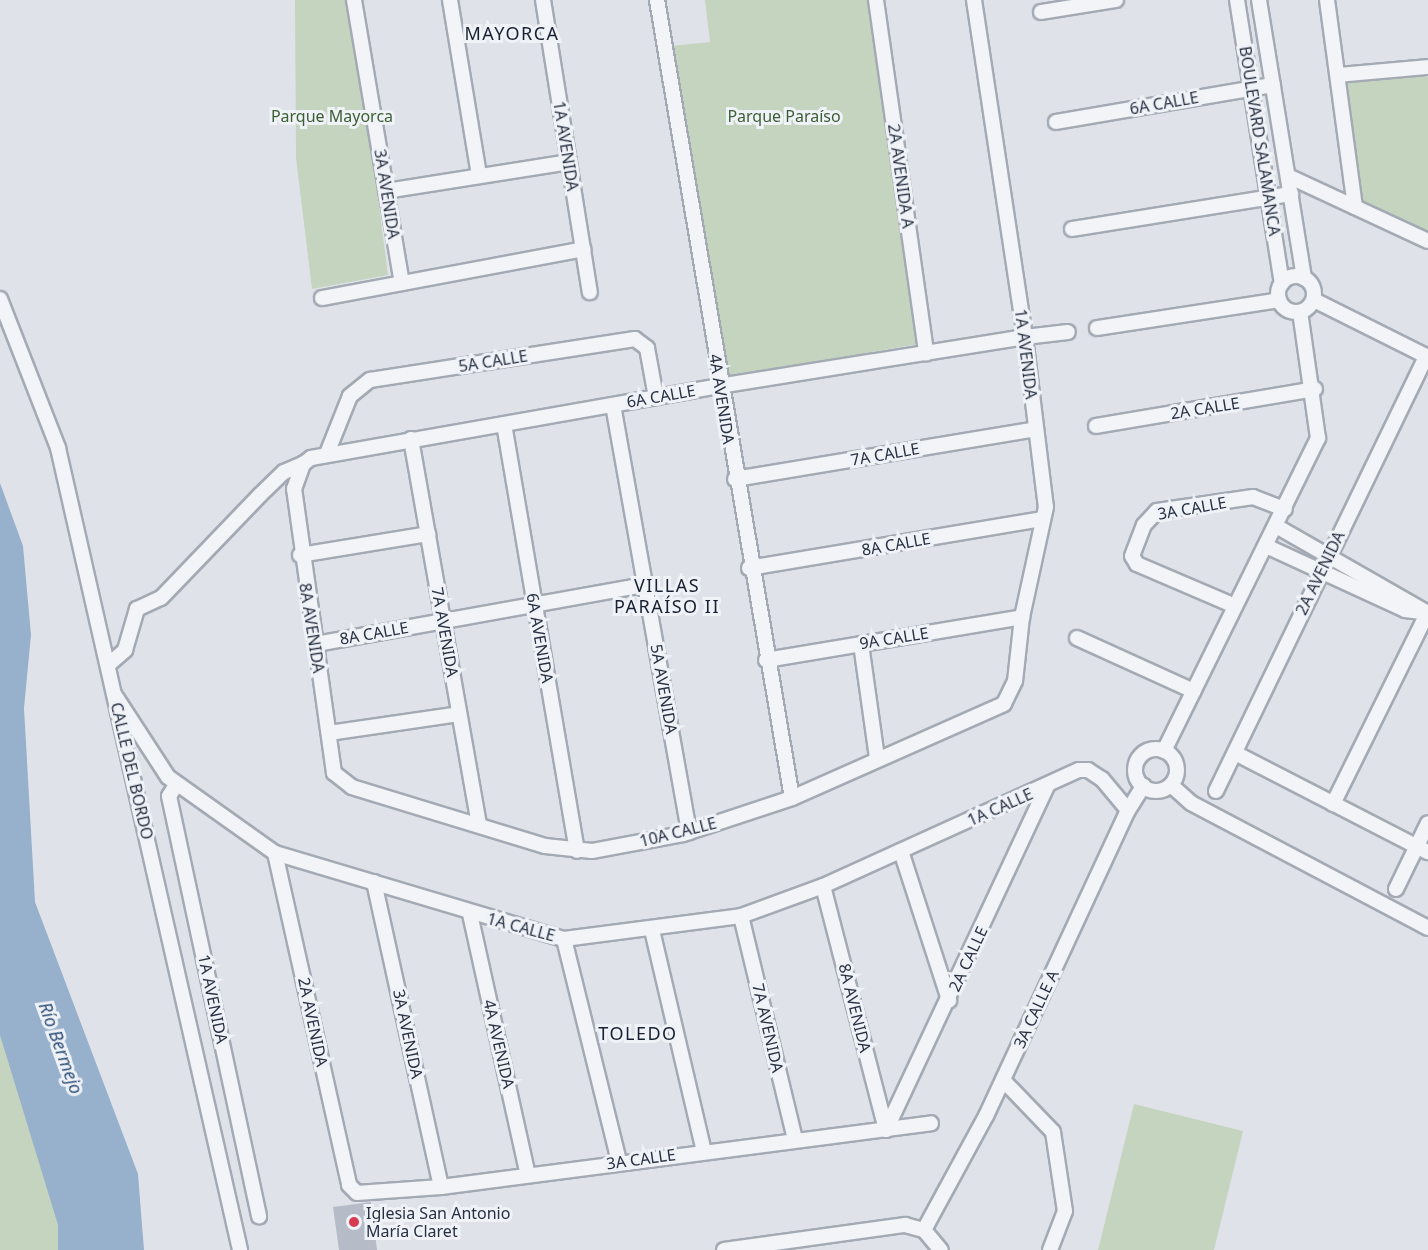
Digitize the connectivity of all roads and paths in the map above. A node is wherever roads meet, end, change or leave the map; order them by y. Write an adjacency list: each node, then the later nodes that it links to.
1 (354, 0): 20 (street, 3A AVENIDA)
2 (450, 0): 18 (street)
3 (543, 0): 17 (street, 1A AVENIDA)
4 (657, 0): 41 (street, 4A AVENIDA)
5 (876, 0): 39 (street, 2A AVENIDA A)
6 (974, 0): 38 (street, 1A AVENIDA)
7 (1116, 0): 11 (street)
8 (1237, 0): 15 (street, BOULEVARD SALAMANCA)
9 (1259, 0): 14 (street, BOULEVARD SALAMANCA)
10 (1327, 0): 13 (street)
11 (1041, 12)
12 (1428, 67): 13 (street)
13 (1338, 75): 23 (street)
14 (1273, 85): 15 (street, 6A CALLE); 19 (street, BOULEVARD SALAMANCA)
15 (1251, 89): 16 (street, 6A CALLE); 22 (street, BOULEVARD SALAMANCA)
16 (1056, 122)
17 (568, 162): 18 (street); 26 (street, 1A AVENIDA)
18 (479, 176): 20 (street)
19 (1288, 176): 21 (street, BOULEVARD SALAMANCA); 23 (street)
20 (386, 191): 28 (street, 3A AVENIDA)
21 (1291, 195): 22 (street); 27 (street, BOULEVARD SALAMANCA)
22 (1269, 198): 24 (street); 29 (street, BOULEVARD SALAMANCA)
23 (1355, 207): 25 (street)
24 (1072, 229)
25 (1428, 241)
26 (583, 249): 28 (street); 30 (street, 1A AVENIDA)
27 (1304, 278): 29 (street); 34 (street)
28 (402, 283): 31 (street)
29 (1282, 283): 33 (street)
30 (590, 292)
31 (322, 298)
32 (0, 299): 71 (street, CALLE DEL BORDO)
33 (1279, 300): 35 (street); 36 (street)
34 (1314, 300): 35 (street); 40 (street)
35 (1300, 312): 42 (street)
36 (1097, 328)
37 (1068, 332): 38 (street, 6A CALLE)
38 (1025, 337): 39 (street, 6A CALLE); 47 (street, 1A AVENIDA)
39 (926, 353): 41 (street, 6A CALLE)
40 (1427, 356): 57 (street, 2A AVENIDA)
41 (720, 386): 43 (street, 6A CALLE); 51 (street, 4A AVENIDA)
42 (1314, 389): 46 (street, 2A CALLE); 52 (street)
43 (656, 397): 44 (street, 6A CALLE); 49 (street, 5A CALLE)
44 (613, 405): 45 (street, 6A CALLE); 61 (street, 5A AVENIDA)
45 (504, 424): 48 (street, 6A CALLE); 62 (street, 6A AVENIDA)
46 (1096, 426)
47 (1036, 429): 51 (street, 7A CALLE); 53 (street, 1A AVENIDA)
48 (411, 439): 49 (street, 6A CALLE); 55 (street, 7A AVENIDA)
49 (328, 451): 50 (street, 6A CALLE)
50 (300, 468): 58 (street, 8A AVENIDA); 71 (street, 6A CALLE)
51 (735, 479): 59 (street, 4A AVENIDA)
52 (1285, 509): 54 (street); 63 (street, 3A CALLE)
53 (1043, 519): 59 (street, 8A CALLE); 65 (street, 1A AVENIDA)
54 (1276, 526): 56 (street); 57 (street)
55 (428, 534): 58 (street); 66 (street, 7A AVENIDA)
56 (1266, 546): 60 (street); 63 (street)
57 (1329, 553): 60 (street, 2A AVENIDA); 64 (street)
58 (300, 555): 68 (street, 8A AVENIDA)
59 (749, 568): 70 (street, 4A AVENIDA)
60 (1320, 571): 64 (street); 78 (street, 2A AVENIDA)
61 (645, 585): 62 (street, 8A CALLE); 91 (street, 5A AVENIDA)
62 (535, 605): 66 (street, 8A CALLE); 93 (street, 6A AVENIDA)
63 (1235, 606): 72 (street)
64 (1428, 612): 87 (street)
65 (1022, 617): 69 (street, 9A CALLE); 74 (street, 1A AVENIDA)
66 (443, 621): 68 (street, 8A CALLE); 75 (street, 7A AVENIDA)
67 (1077, 638): 72 (street)
68 (316, 644): 76 (street, 8A AVENIDA)
69 (861, 644): 70 (street, 9A CALLE); 79 (street)
70 (766, 660): 86 (street, 4A AVENIDA)
71 (108, 665): 73 (street, CALLE DEL BORDO)
72 (1194, 691): 77 (street)
73 (116, 697): 81 (street, 1A CALLE); 116 (street, CALLE DEL BORDO)
74 (1004, 704): 79 (street, 10A CALLE)
75 (459, 714): 76 (street); 90 (street, 7A AVENIDA)
76 (329, 733): 80 (street, 8A AVENIDA)
77 (1164, 751): 82 (street); 84 (street)
78 (1235, 753): 85 (street, 2A AVENIDA); 87 (street)
79 (877, 758): 86 (street, 10A CALLE)
80 (341, 781): 90 (street, 10A CALLE)
81 (176, 785): 95 (street, 1A CALLE); 114 (street, 1A AVENIDA)
82 (1171, 785): 84 (street); 101 (street)
83 (1047, 786): 88 (street, 1A CALLE); 94 (street, 1A CALLE); 104 (street, 2A CALLE)
84 (1143, 786): 88 (street, 3A CALLE A)
85 (1216, 791)
86 (792, 798): 91 (street, 10A CALLE)
87 (1333, 804): 92 (street)
88 (1128, 810): 105 (street, 3A CALLE A)
89 (1428, 823): 92 (street)
90 (479, 825): 93 (street, 10A CALLE)
91 (689, 832): 93 (street, 10A CALLE)
92 (1422, 849): 98 (street)
93 (577, 851)
94 (901, 851): 97 (street, 1A CALLE); 104 (street)
95 (275, 854): 96 (street, 1A CALLE); 113 (street, 2A AVENIDA)
96 (375, 882): 99 (street, 1A CALLE); 112 (street, 3A AVENIDA)
97 (824, 886): 100 (street, 1A CALLE); 107 (street, 8A AVENIDA)
98 (1396, 889)
99 (470, 914): 103 (street, 1A CALLE); 111 (street, 4A AVENIDA)
100 (741, 916): 102 (street, 1A CALLE); 108 (street, 7A AVENIDA)
101 (1426, 928)
102 (652, 930): 103 (street, 1A CALLE); 109 (street)
103 (564, 939): 110 (street)
104 (950, 1000): 107 (street, 2A CALLE)
105 (1003, 1080): 115 (street, 3A CALLE A); 119 (street)
106 (931, 1123): 107 (street, 3A CALLE)
107 (886, 1130): 108 (street, 3A CALLE)
108 (795, 1140): 109 (street, 3A CALLE)
109 (704, 1150): 110 (street, 3A CALLE)
110 (619, 1162): 111 (street, 3A CALLE)
111 (528, 1175): 112 (street, 3A CALLE)
112 (441, 1186): 113 (street, 3A CALLE)
113 (351, 1190)
114 (259, 1216)
115 (924, 1230): 117 (street); 118 (street)
116 (240, 1250)
117 (724, 1250)
118 (941, 1250)
119 (1050, 1250)

